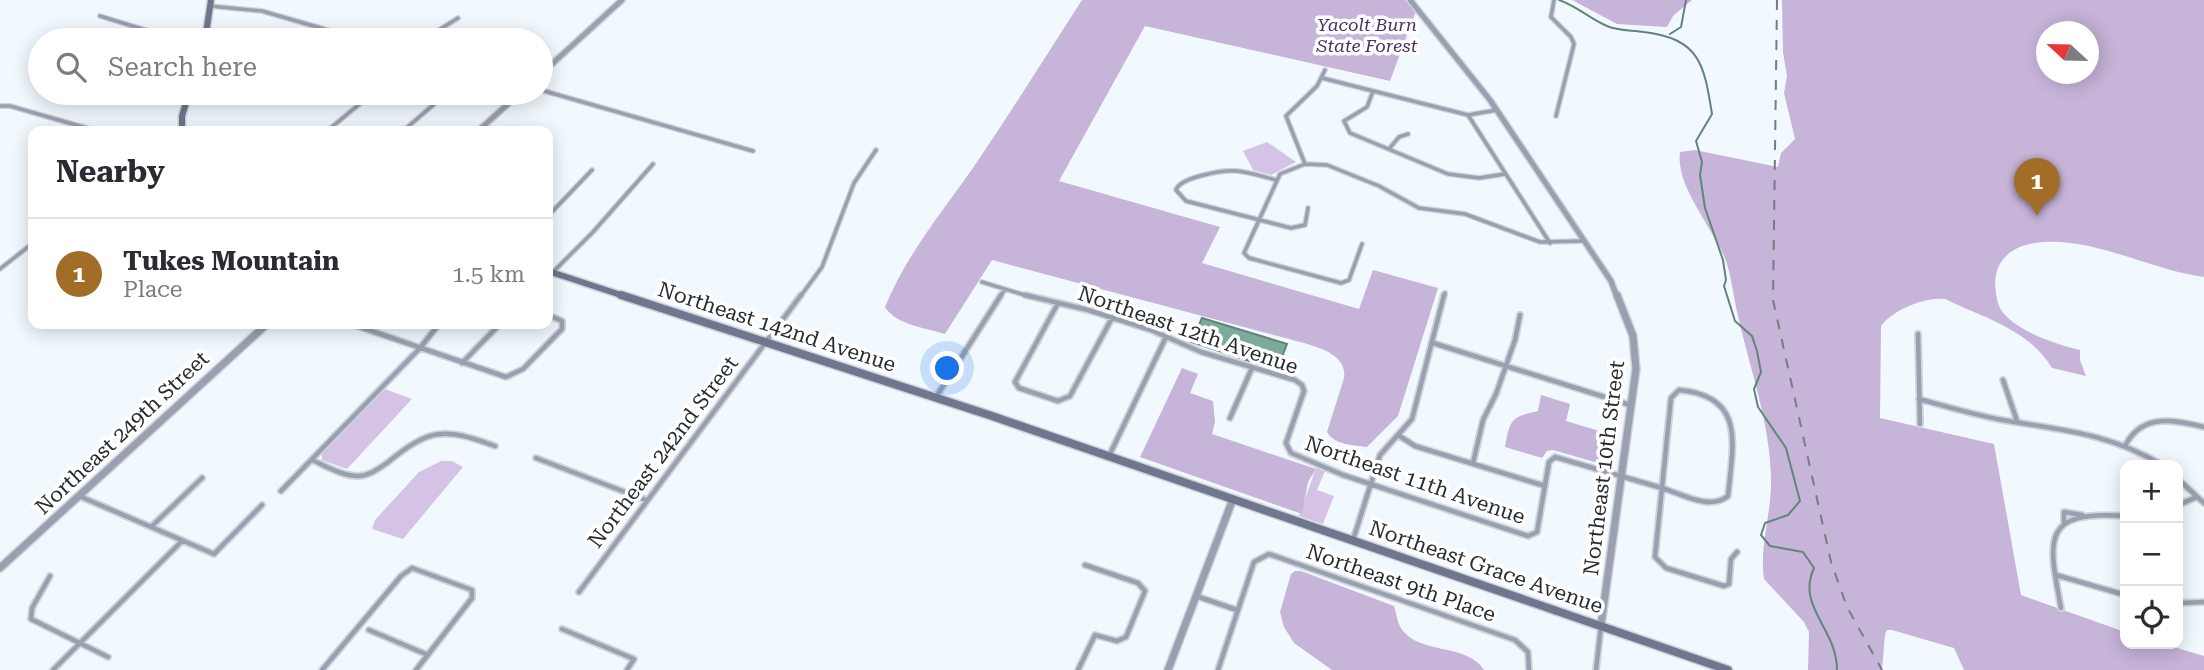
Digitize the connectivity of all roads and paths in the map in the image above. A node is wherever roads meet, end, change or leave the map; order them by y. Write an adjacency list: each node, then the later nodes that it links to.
1 (622, 0): 11 (street)
2 (1410, 0): 21 (street, Northeast 10th Street)
3 (1554, 0): 23 (street)
4 (211, 3): 8 (main road); 9 (street)
5 (100, 16): 7 (street)
6 (458, 18): 10 (street)
7 (137, 28)
8 (207, 28)
9 (321, 28)
10 (442, 28)
11 (553, 63)
12 (1325, 70): 13 (street)
13 (1322, 78): 14 (street); 34 (street)
14 (1373, 91): 22 (street); 30 (street)
15 (553, 93): 32 (street)
16 (0, 105): 24 (street)
17 (185, 105): 25 (main road)
18 (358, 105): 26 (street)
19 (433, 105): 27 (street)
20 (507, 105): 28 (street)
21 (1497, 110): 22 (street); 41 (street, Northeast 10th Street)
22 (1468, 115): 36 (street)
23 (1556, 116)
24 (80, 126)
25 (182, 126)
26 (333, 126)
27 (409, 126)
28 (484, 126)
29 (1408, 134): 30 (street)
30 (1389, 149): 36 (street)
31 (876, 150): 62 (street, Northeast 242nd Street)
32 (753, 151)
33 (653, 164): 46 (street)
34 (1305, 164): 37 (street); 42 (street)
35 (593, 170): 39 (street)
36 (1505, 174): 42 (street)
37 (1276, 180): 40 (street); 40 (street)
38 (1308, 208): 40 (street)
39 (553, 210)
40 (1259, 220): 43 (street)
41 (1584, 241): 42 (street); 71 (street, Northeast 10th Street)
42 (1549, 243)
43 (1362, 244)
44 (28, 247): 45 (street)
45 (0, 269)
46 (553, 269)
47 (553, 273): 62 (main road, Northeast 142nd Avenue)
48 (982, 282): 49 (street, Northeast 12th Avenue)
49 (1004, 289): 51 (street, Northeast 12th Avenue); 69 (street)
50 (1446, 293): 63 (street)
51 (1058, 303): 54 (street, Northeast 12th Avenue); 54 (street)
52 (1520, 315): 66 (street)
53 (553, 318): 65 (street)
54 (1112, 318): 61 (street, Northeast 12th Avenue)
55 (262, 329): 92 (street, Northeast 249th Street)
56 (366, 329): 59 (street)
57 (435, 329): 64 (street)
58 (495, 329): 65 (street)
59 (372, 331): 64 (street)
60 (1918, 334): 70 (street)
61 (1166, 337): 67 (street, Northeast 12th Avenue); 80 (street)
62 (766, 341): 69 (main road, Northeast 142nd Avenue); 95 (street, Northeast 242nd Street)
63 (1433, 343): 66 (street); 76 (street)
64 (421, 348): 65 (street); 82 (street)
65 (461, 363)
66 (1505, 366): 71 (street); 84 (street)
67 (1252, 368): 72 (street); 79 (street, Northeast 12th Avenue)
68 (2003, 380): 73 (street)
69 (936, 397): 80 (main road, Northeast 142nd Avenue)
70 (1919, 399): 73 (street); 74 (street)
71 (1631, 405): 85 (street, Northeast 10th Street)
72 (1230, 418)
73 (2017, 421): 77 (street)
74 (1920, 424)
75 (2204, 427): 77 (street)
76 (1398, 435): 84 (street); 88 (street)
77 (2126, 444): 83 (street)
78 (495, 446): 82 (street)
79 (1287, 449): 88 (street, Northeast 11th Avenue)
80 (1109, 456): 94 (main road, Northeast 142nd Avenue)
81 (536, 458): 95 (street)
82 (313, 460): 91 (street)
83 (2153, 460)
84 (1472, 463): 89 (street)
85 (1621, 474): 89 (street); 90 (street); 117 (street, Northeast 10th Street)
86 (202, 478): 102 (street)
87 (2183, 484): 93 (street)
88 (1371, 485): 89 (street, Northeast 11th Avenue); 103 (street)
89 (1545, 486)
90 (1661, 488): 90 (street); 105 (street)
91 (281, 491)
92 (79, 496): 102 (street); 107 (street, Northeast 249th Street)
93 (2197, 497): 96 (street); 97 (street)
94 (1233, 499): 103 (main road, Northeast Grace Avenue); 112 (street)
95 (646, 500): 110 (street, Northeast 242nd Street)
96 (2183, 503)
97 (2204, 503)
98 (262, 505): 104 (street)
99 (2083, 515): 100 (street); 101 (street); 101 (street)
100 (2120, 516)
101 (2064, 523): 108 (street)
102 (151, 527): 104 (street)
103 (1353, 540): 117 (main road, Northeast Grace Avenue)
104 (183, 541): 120 (street)
105 (1737, 552)
106 (1085, 565): 127 (street)
107 (0, 568)
108 (2056, 575): 111 (street); 115 (street)
109 (50, 576): 120 (street)
110 (579, 592)
111 (2120, 594)
112 (1196, 596): 116 (street); 128 (street)
113 (2204, 602): 114 (street)
114 (2183, 603)
115 (2061, 608)
116 (1237, 610): 129 (street); 130 (street, Northeast 9th Place)
117 (1601, 625): 131 (street, Northeast 10th Street); 132 (main road, Northeast Grace Avenue)
118 (562, 629): 126 (street)
119 (369, 630): 121 (street)
120 (80, 643): 122 (street); 123 (street)
121 (428, 654): 124 (street); 125 (street)
122 (108, 657)
123 (53, 670)
124 (322, 670)
125 (416, 670)
126 (627, 670)
127 (1078, 670)
128 (1168, 670)
129 (1218, 670)
130 (1530, 670)
131 (1597, 670)
132 (1728, 670)

